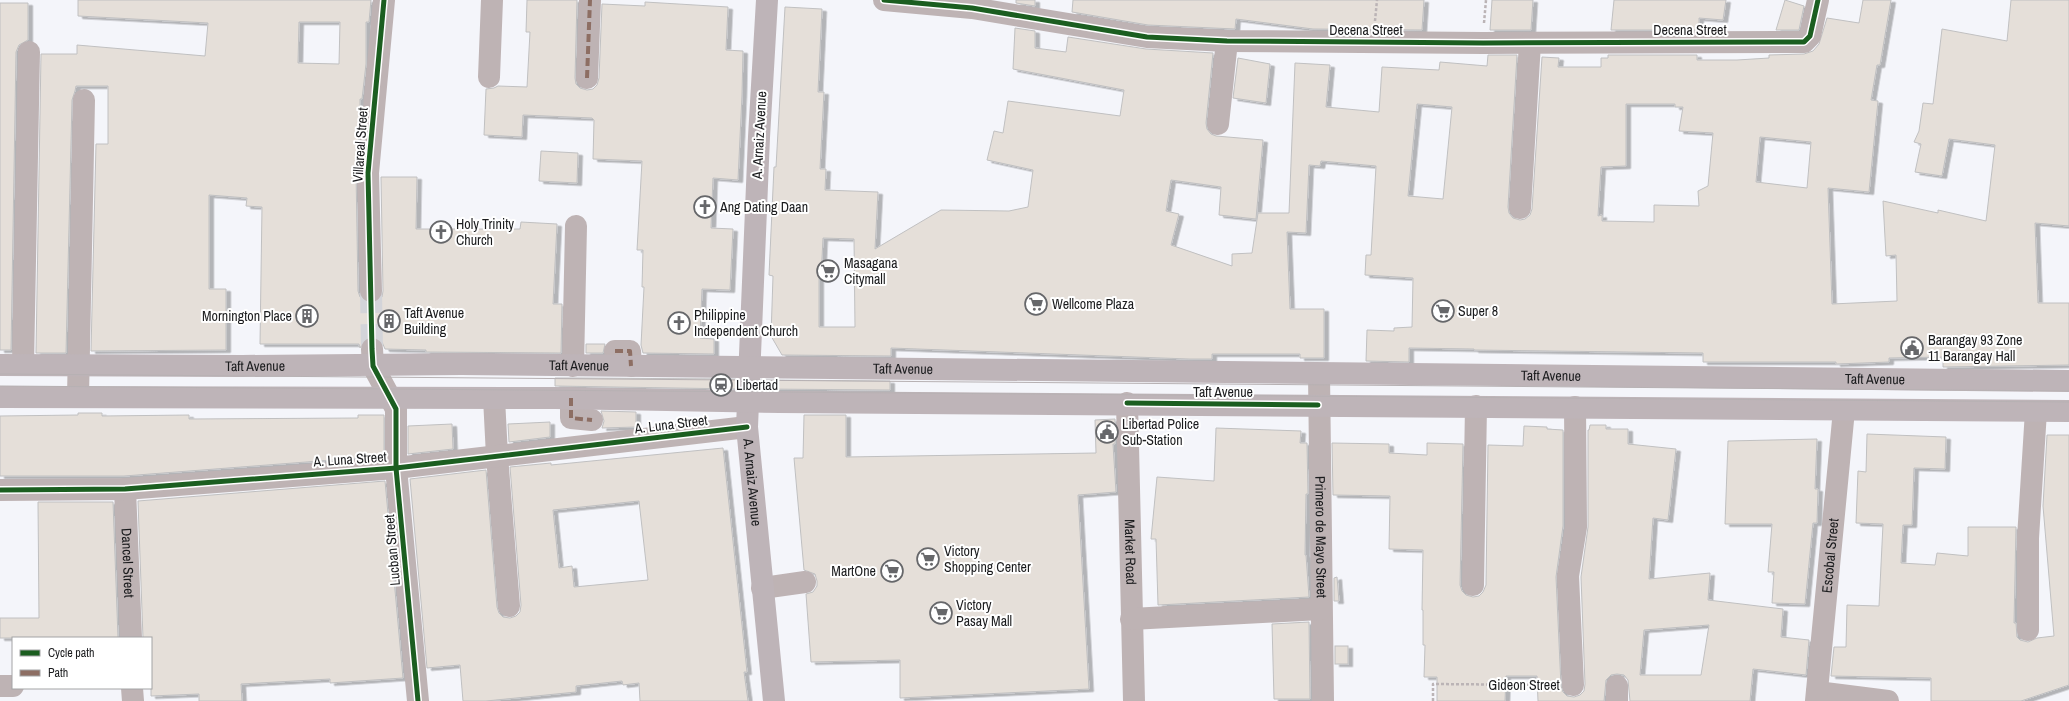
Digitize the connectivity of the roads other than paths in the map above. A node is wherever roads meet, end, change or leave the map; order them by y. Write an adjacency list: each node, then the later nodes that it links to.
1 (384, 0): 16 (street, Villareal Street)
2 (492, 0): 10 (street)
3 (590, 0): 11 (street)
4 (767, 0): 24 (main road, A. Arnaiz Avenue)
5 (884, 0): 7 (street, Decena Street)
6 (1818, 0): 8 (street, Decena Street)
7 (1227, 41): 8 (street, Decena Street); 13 (street)
8 (1530, 43): 14 (street)
9 (29, 52): 20 (street)
10 (489, 77)
11 (587, 78)
12 (84, 100): 21 (street)
13 (1218, 124)
14 (1520, 208)
15 (576, 226): 22 (street)
16 (371, 291)
17 (615, 351): 23 (street)
18 (373, 357): 21 (main road, Taft Avenue); 22 (main road, Taft Avenue); 31 (street)
19 (0, 365): 20 (main road, Taft Avenue)
20 (23, 365): 21 (main road, Taft Avenue)
21 (79, 366): 30 (street)
22 (574, 366): 23 (main road, Taft Avenue)
23 (631, 366): 24 (main road, Taft Avenue)
24 (749, 367): 25 (main road, Taft Avenue); 34 (main road, A. Arnaiz Avenue)
25 (1319, 374): 26 (main road, Taft Avenue); 36 (street, Primero de Mayo Street)
26 (1645, 377): 27 (main road, Taft Avenue); 39 (main road)
27 (1890, 379): 28 (main road, Taft Avenue); 41 (main road)
28 (2069, 381)
29 (0, 397): 30 (main road, Taft Avenue)
30 (78, 397): 31 (main road, Taft Avenue)
31 (391, 397): 32 (main road, Taft Avenue); 47 (street, Lucban Street)
32 (494, 398): 33 (main road, Taft Avenue); 46 (street)
33 (571, 398): 34 (main road, Taft Avenue); 44 (street)
34 (748, 401): 35 (main road, Taft Avenue); 45 (main road, A. Arnaiz Avenue)
35 (1127, 403): 36 (main road, Taft Avenue); 55 (street, Market Road)
36 (1318, 405): 37 (main road, Taft Avenue); 54 (street, Primero de Mayo Street)
37 (1476, 406): 38 (main road, Taft Avenue); 51 (street)
38 (1575, 407): 39 (main road, Taft Avenue); 58 (street)
39 (1645, 408): 40 (main road, Taft Avenue)
40 (1844, 410): 41 (main road, Taft Avenue); 62 (street, Escobal Street)
41 (1890, 410): 42 (main road, Taft Avenue)
42 (2036, 411): 43 (main road, Taft Avenue); 56 (street)
43 (2069, 411)
44 (592, 420)
45 (747, 427): 46 (street, A. Luna Street); 52 (main road, A. Arnaiz Avenue)
46 (496, 456): 47 (street, A. Luna Street); 53 (street)
47 (396, 468): 48 (street, A. Luna Street); 64 (street, Lucban Street)
48 (125, 489): 49 (street, A. Luna Street); 57 (street, Dancel Street)
49 (0, 490)
50 (805, 582): 52 (street)
51 (1473, 585)
52 (762, 588): 65 (main road, A. Arnaiz Avenue)
53 (509, 606)
54 (1321, 609): 55 (street); 67 (street, Primero de Mayo Street)
55 (1131, 619): 66 (street, Market Road)
56 (2028, 630)
57 (131, 637)
58 (1573, 685)
59 (0, 686): 60 (street)
60 (12, 686)
61 (132, 689): 63 (street)
62 (1816, 697): 68 (street)
63 (133, 701)
64 (418, 701)
65 (774, 701)
66 (1134, 701)
67 (1323, 701)
68 (1888, 701)

